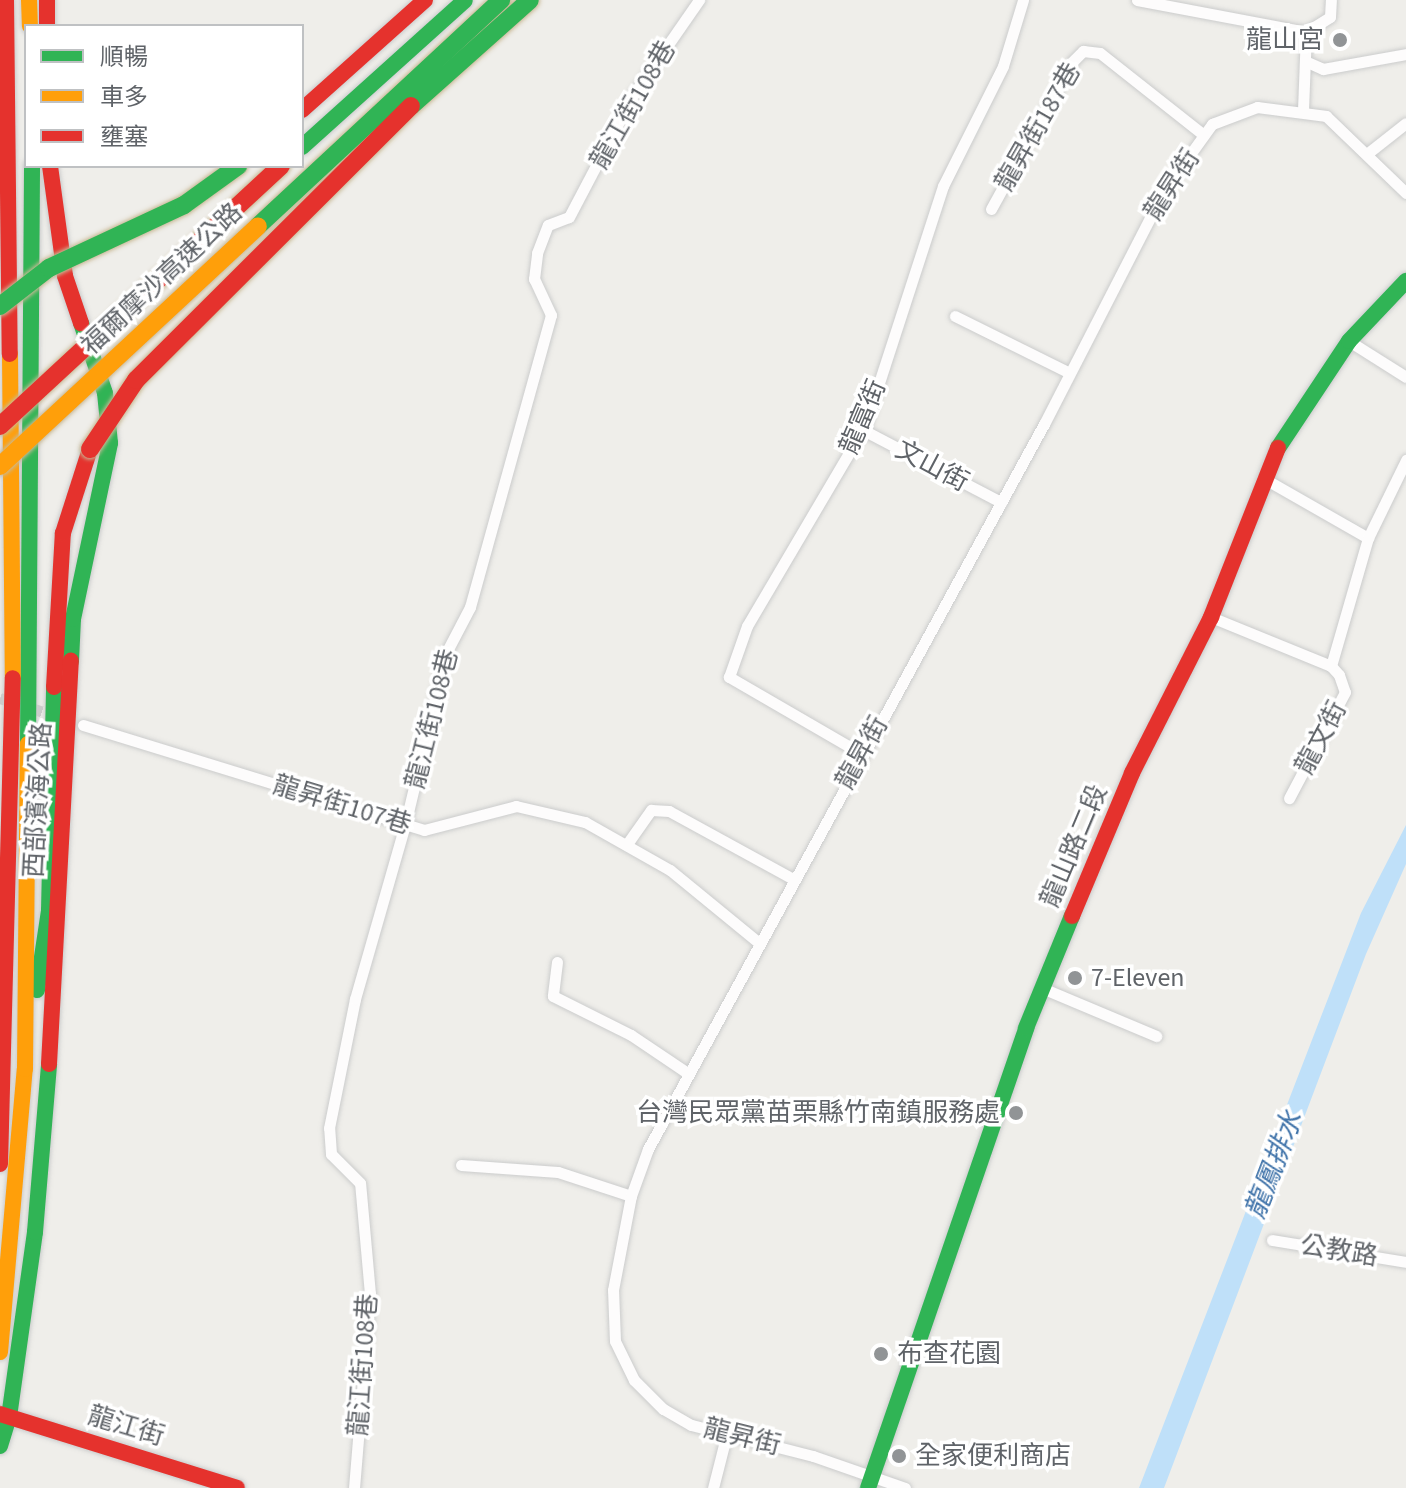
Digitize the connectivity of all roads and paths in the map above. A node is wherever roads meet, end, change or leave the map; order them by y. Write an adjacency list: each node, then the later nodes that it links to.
1 (6, 0): 55 (main road)
2 (29, 0): 12 (main road)
3 (47, 0): 13 (main road)
4 (425, 0): 17 (main road)
5 (465, 0): 21 (main road)
6 (501, 0): 38 (main road, 福爾摩沙高速公路, bridge)
7 (530, 0): 56 (main road, bridge)
8 (699, 0): 47 (street, 龍江街108巷)
9 (1023, 0): 36 (street, 龍富街)
10 (1137, 0): 14 (street)
11 (1331, 0): 14 (street)
12 (30, 24)
13 (47, 24)
14 (1306, 32): 16 (street)
15 (1406, 54): 16 (street)
16 (1305, 61): 18 (street)
17 (304, 108)
18 (1303, 110): 20 (street, 龍昇街); 22 (street, 龍昇街)
19 (1406, 123): 22 (street)
20 (1204, 135): 28 (street, 龍昇街187巷); 33 (street, 龍昇街)
21 (304, 145)
22 (1368, 153): 27 (street, 龍昇街)
23 (32, 168): 56 (main road)
24 (50, 168): 64 (main road, 西部濱海公路)
25 (235, 168): 30 (main road, bridge)
26 (279, 168): 35 (main road, 福爾摩沙高速公路, bridge)
27 (1406, 193)
28 (991, 209)
29 (1406, 281): 32 (main road, 龍山路二段)
30 (0, 306)
31 (955, 316): 33 (street)
32 (1349, 341): 34 (street); 39 (main road, 龍山路二段)
33 (1070, 373): 40 (street, 龍昇街)
34 (1406, 377)
35 (0, 426)
36 (863, 430): 40 (street, 文山街); 45 (street, 龍富街)
37 (1406, 460): 41 (street)
38 (0, 466)
39 (1263, 478): 41 (street); 42 (main road, 龍山路二段)
40 (1001, 502): 45 (street, 龍昇街)
41 (1368, 538): 43 (street)
42 (1211, 617): 43 (street, 龍文街); 53 (main road, 龍山路二段)
43 (1331, 666): 46 (street, 龍文街)
44 (83, 725): 47 (street, 龍昇街107巷)
45 (862, 754): 49 (street, 龍昇街)
46 (1289, 798)
47 (405, 825): 48 (street, 龍昇街107巷); 69 (street, 龍江街108巷)
48 (627, 844): 49 (street); 50 (street, 龍昇街107巷)
49 (793, 879): 50 (street, 龍昇街)
50 (758, 942): 57 (street, 龍昇街)
51 (557, 962): 57 (street)
52 (0, 972): 55 (main road)
53 (1042, 988): 54 (street); 67 (main road, 龍山路二段)
54 (1156, 1036)
55 (4, 1055): 58 (main road)
56 (25, 1069): 63 (main road)
57 (686, 1072): 60 (street, 龍昇街)
58 (0, 1164)
59 (461, 1165): 60 (street)
60 (631, 1196): 65 (street, 龍昇街)
61 (1272, 1240): 62 (street, 公教路)
62 (1406, 1262)
63 (0, 1352)
64 (4, 1416): 66 (main road, 西部濱海公路); 68 (main road, 龍江街)
65 (726, 1437): 67 (street, 龍昇街); 70 (street)
66 (0, 1446)
67 (869, 1480): 71 (street, 龍昇街)
68 (237, 1488)
69 (354, 1488)
70 (713, 1488)
71 (905, 1488)

